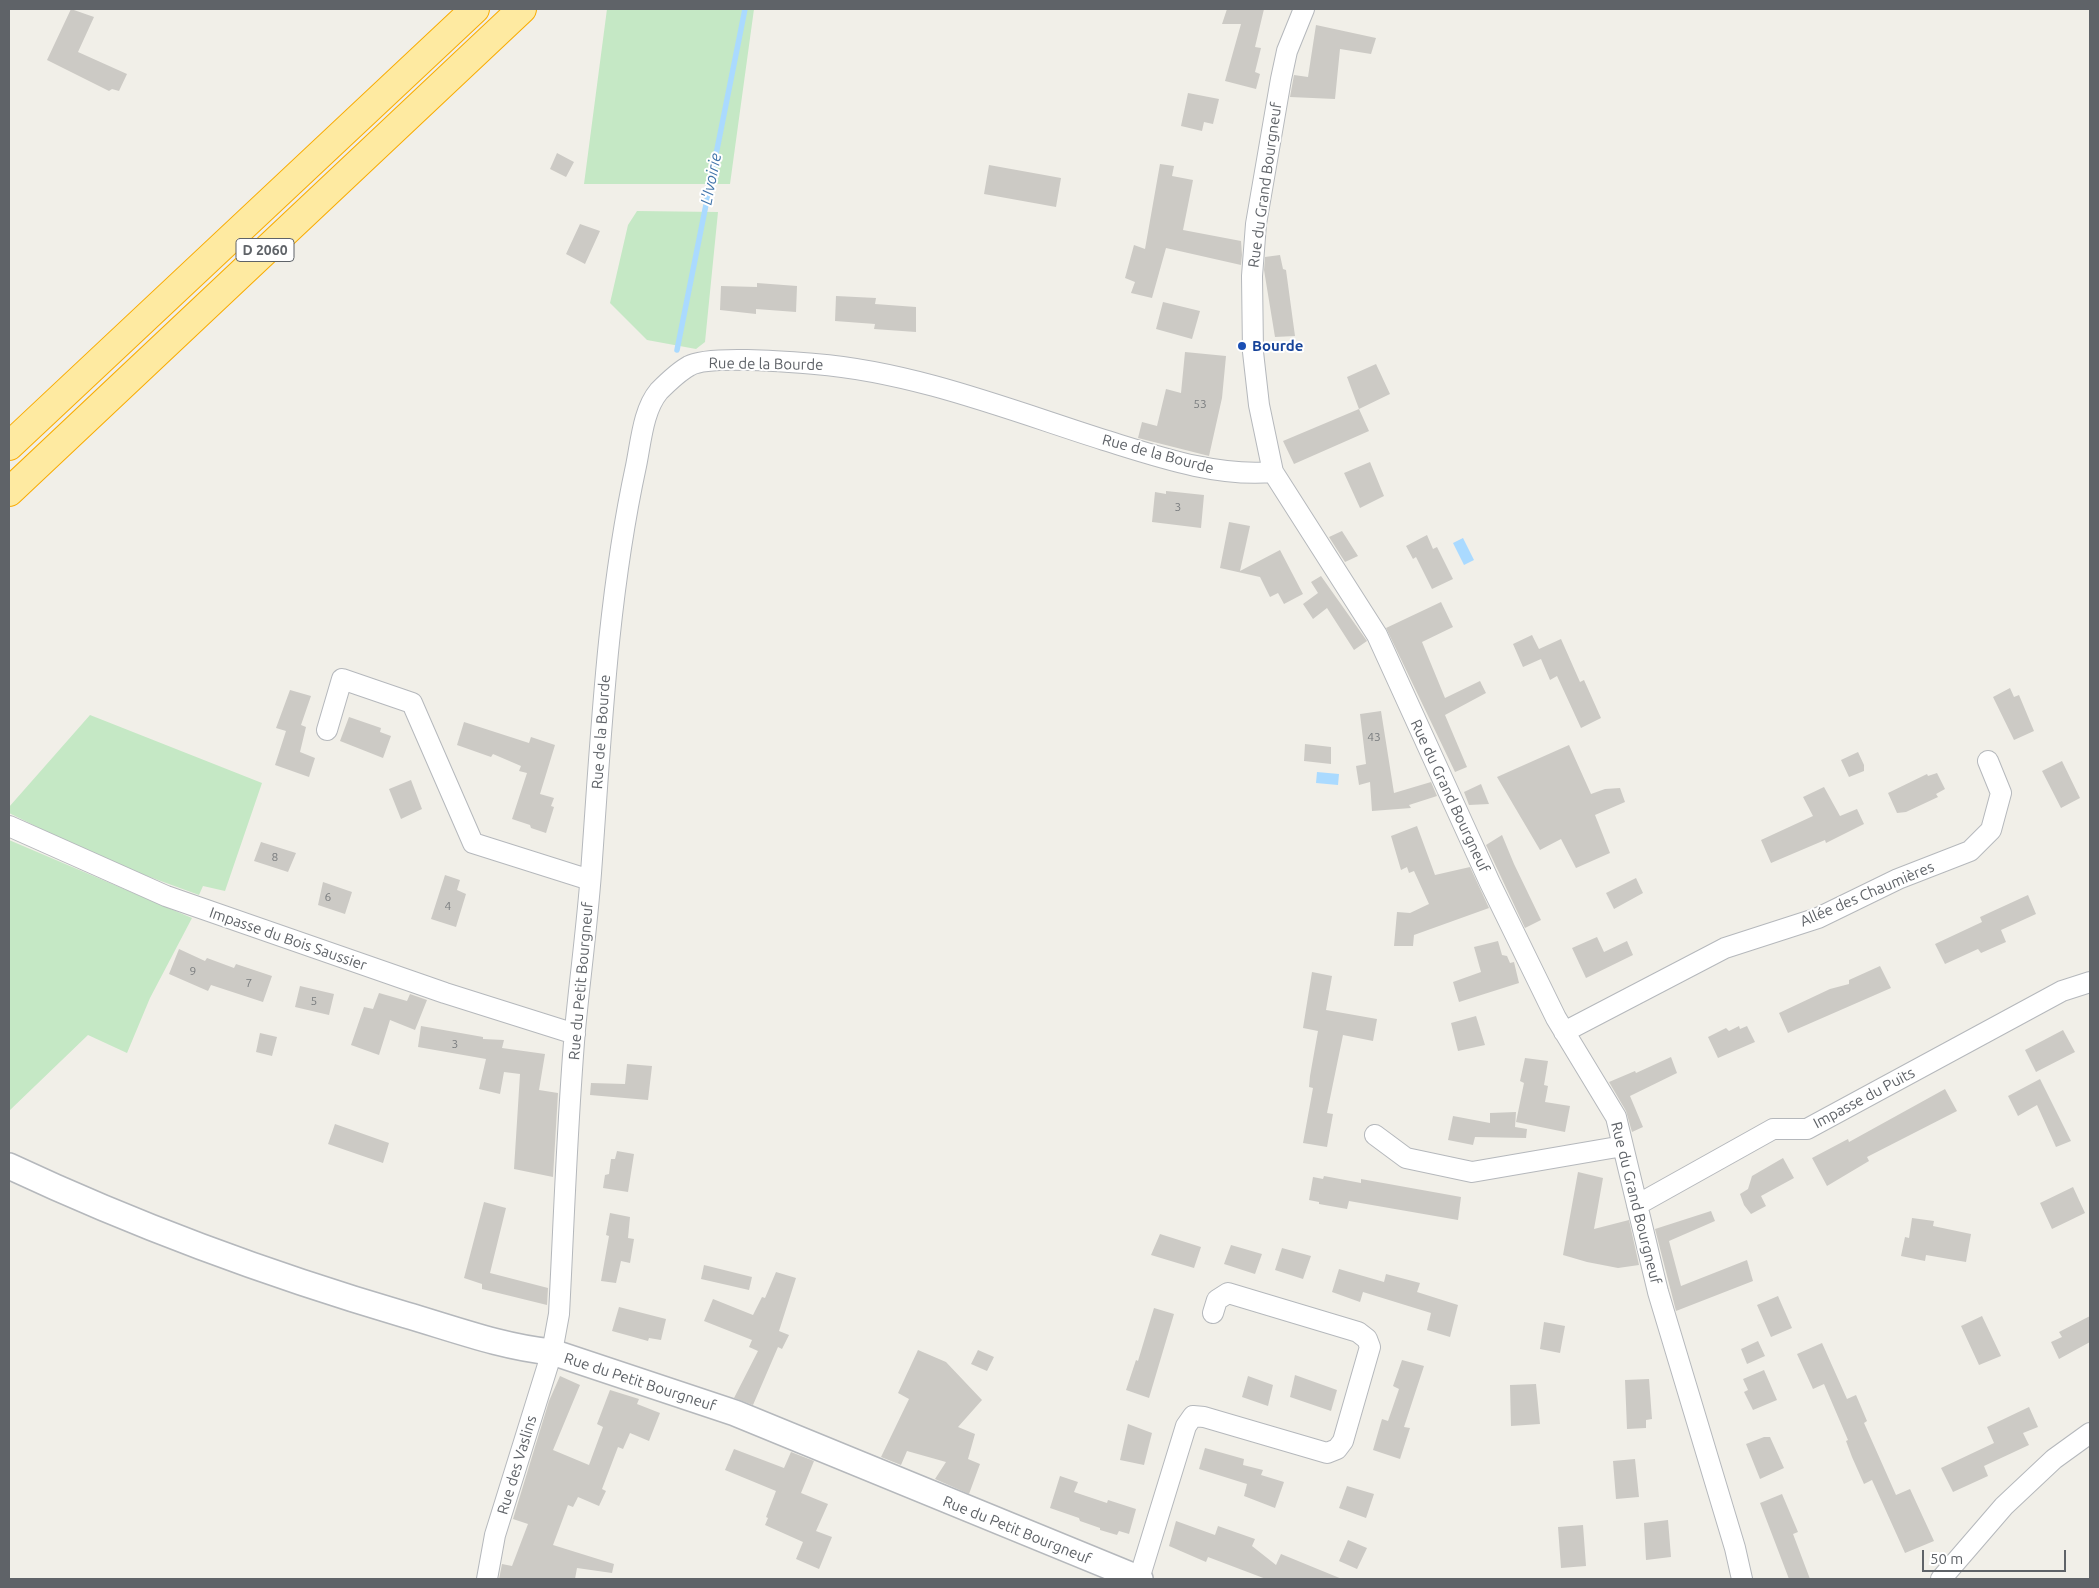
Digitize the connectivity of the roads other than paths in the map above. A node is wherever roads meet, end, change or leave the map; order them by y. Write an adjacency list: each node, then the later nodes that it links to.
1 (475, 9): 4 (highway, D 2060)
2 (522, 9): 6 (highway, D 2060)
3 (1304, 9): 5 (street, Rue du Grand Bourgneuf)
4 (9, 446)
5 (1273, 472): 10 (street, Rue de la Bourde); 12 (street, Rue du Grand Bourgneuf)
6 (9, 492)
7 (327, 730): 10 (street)
8 (1988, 761): 12 (street, Allée des Chaumières)
9 (9, 826): 13 (street, Impasse du Bois Saussier)
10 (590, 880): 13 (street, Rue du Petit Bourgneuf)
11 (2090, 982): 17 (street, Impasse du Puits)
12 (1564, 1032): 15 (street, Rue du Grand Bourgneuf)
13 (575, 1034): 19 (street, Rue du Petit Bourgneuf)
14 (1375, 1135): 15 (street)
15 (1623, 1146): 17 (street, Rue du Grand Bourgneuf)
16 (9, 1166): 19 (street)
17 (1637, 1205): 23 (street, Rue du Grand Bourgneuf)
18 (1212, 1313): 22 (street)
19 (552, 1352): 21 (street, Rue des Vaslins); 22 (street, Rue du Petit Bourgneuf)
20 (2090, 1433): 24 (street)
21 (487, 1579)
22 (1139, 1579)
23 (1742, 1579)
24 (1941, 1579)

